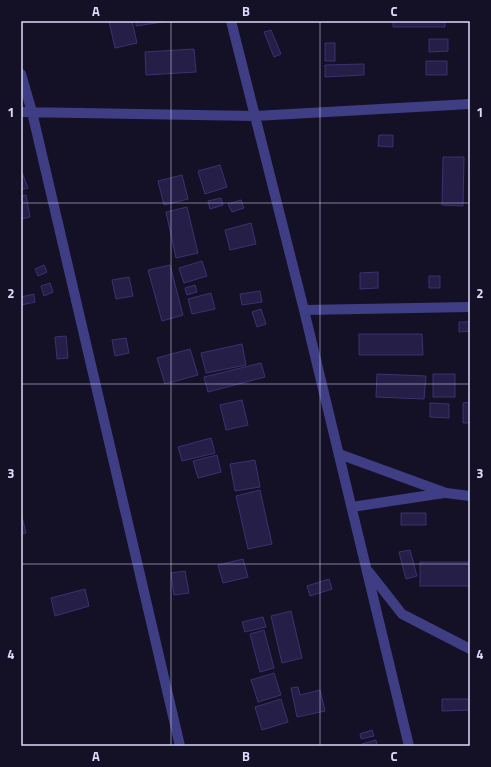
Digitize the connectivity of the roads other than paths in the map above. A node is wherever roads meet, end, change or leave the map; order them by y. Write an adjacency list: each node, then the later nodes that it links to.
1 (231, 21): 6 (street)
2 (21, 74): 5 (street)
3 (470, 104): 6 (street)
4 (21, 112): 5 (street)
5 (32, 112): 6 (street); 15 (street)
6 (255, 116): 8 (street)
7 (470, 307): 8 (street)
8 (304, 310): 9 (street)
9 (339, 454): 10 (street); 12 (street)
10 (446, 492): 11 (street); 12 (street)
11 (470, 496)
12 (352, 507): 13 (street)
13 (366, 568): 14 (street); 16 (street)
14 (470, 649)
15 (180, 746)
16 (410, 746)

